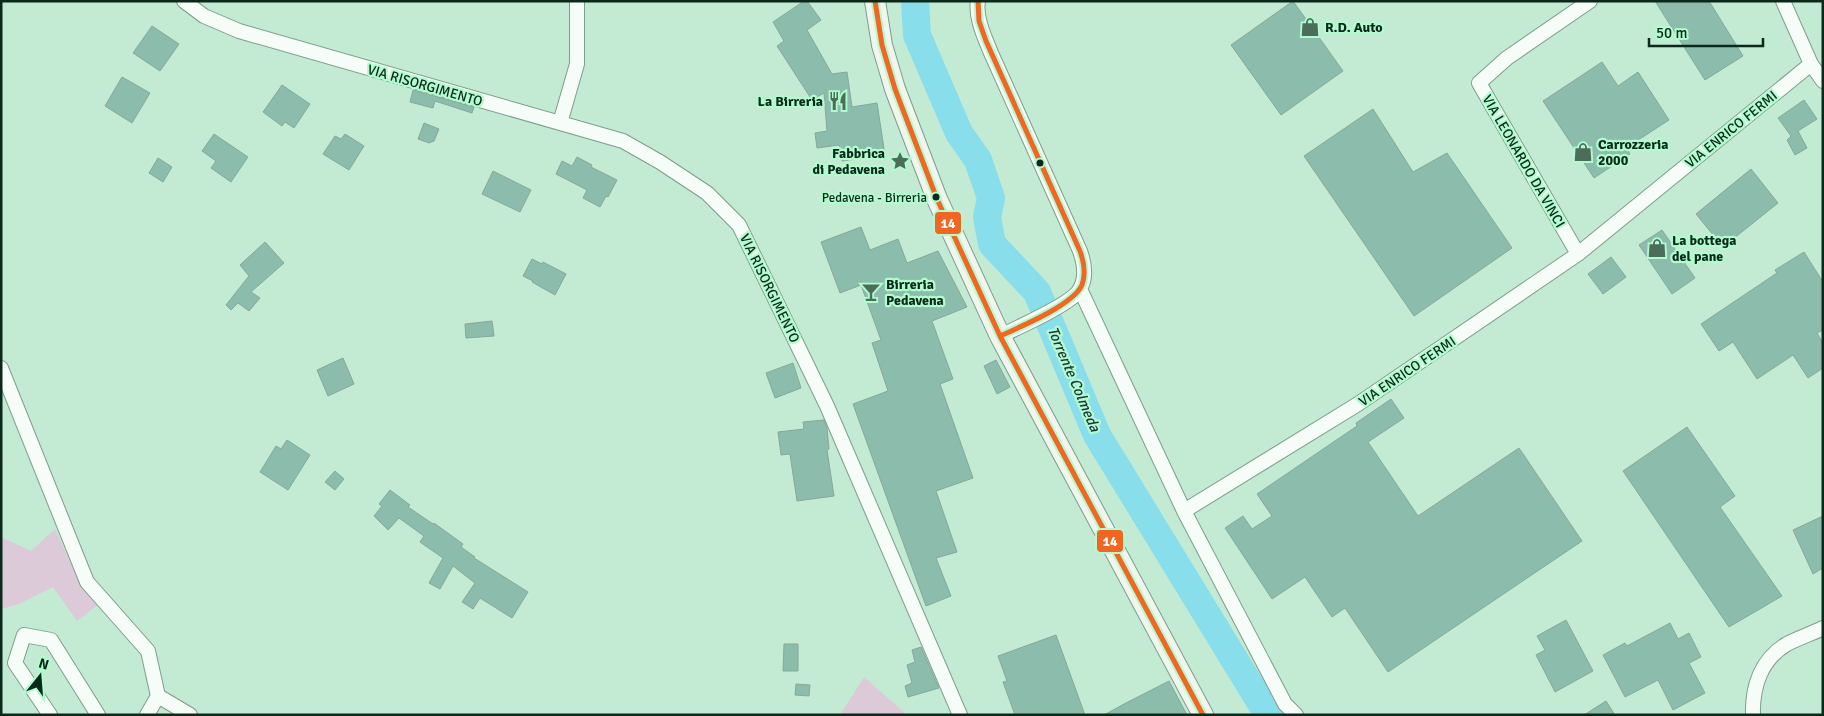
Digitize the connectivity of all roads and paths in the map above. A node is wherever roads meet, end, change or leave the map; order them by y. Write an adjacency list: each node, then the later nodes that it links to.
1 (184, 1): 9 (street, VIA RISORGIMENTO)
2 (577, 1): 9 (street)
3 (875, 1): 12 (main road)
4 (1590, 1): 10 (street, VIA LEONARDO DA VINCI)
5 (1784, 1): 7 (street)
6 (978, 4): 11 (street)
7 (1811, 64): 8 (street); 10 (street, VIA ENRICO FERMI)
8 (1823, 81)
9 (560, 123): 21 (street, VIA RISORGIMENTO)
10 (1578, 254): 14 (street, VIA ENRICO FERMI)
11 (1080, 289): 12 (street); 14 (street)
12 (1000, 336): 22 (main road)
13 (1, 368): 16 (street)
14 (1184, 511): 23 (street)
15 (1823, 628): 24 (street)
16 (158, 696): 19 (street); 20 (street)
17 (50, 715): 18 (street)
18 (98, 715)
19 (147, 715)
20 (190, 715)
21 (960, 715)
22 (1203, 715)
23 (1296, 715)
24 (1753, 715)

